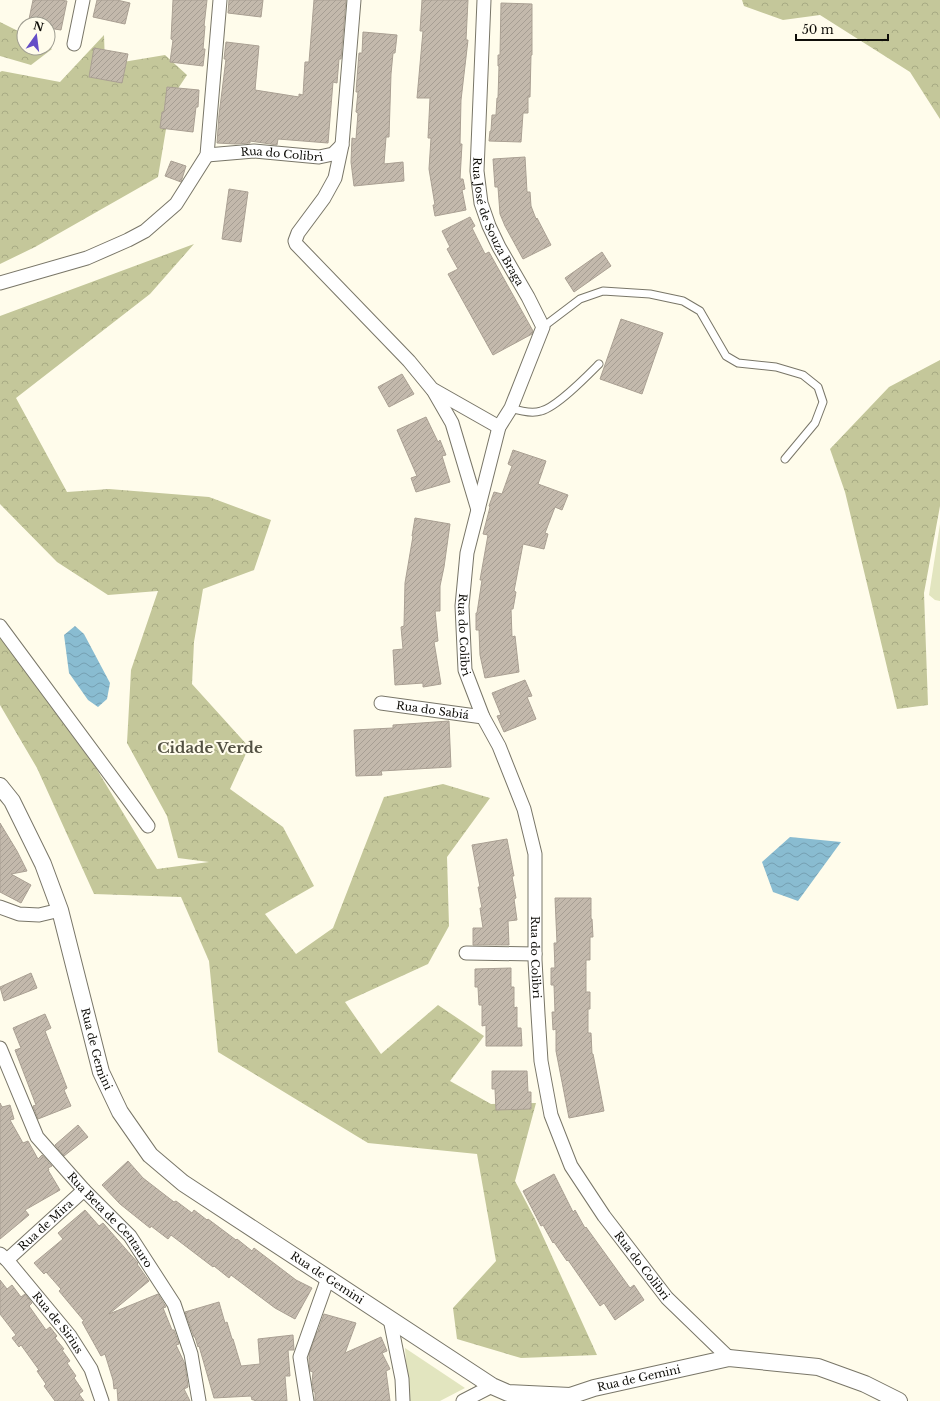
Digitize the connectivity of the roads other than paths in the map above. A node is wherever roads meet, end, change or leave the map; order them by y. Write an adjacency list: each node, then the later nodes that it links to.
1 (83, 0): 5 (street)
2 (220, 0): 7 (street)
3 (354, 0): 6 (street)
4 (484, 0): 9 (street, Rua José de Souza Braga)
5 (74, 44)
6 (342, 145): 7 (street, Rua do Colibri); 11 (street, Rua do Colibri)
7 (207, 155): 8 (street)
8 (0, 283)
9 (544, 328): 12 (street); 14 (lane)
10 (600, 364): 12 (lane)
11 (432, 389): 13 (street, Rua do Colibri); 15 (street, Rua do Colibri)
12 (511, 408): 13 (street)
13 (499, 427): 15 (street, Rua do Colibri)
14 (785, 460)
15 (478, 510): 18 (street, Rua do Colibri)
16 (0, 626): 20 (street)
17 (382, 703): 18 (street, Rua do Sabiá)
18 (483, 717): 24 (street, Rua do Colibri)
19 (0, 786): 22 (street, Rua de Gemini)
20 (148, 826)
21 (0, 907): 22 (street)
22 (60, 910): 28 (street, Rua de Gemini)
23 (466, 953): 24 (street)
24 (535, 954): 30 (street, Rua do Colibri)
25 (0, 1048): 26 (street, Rua Beta de Centauro)
26 (84, 1190): 27 (street, Rua de Mira); 34 (street, Rua Beta de Centauro)
27 (4, 1257): 33 (street, Rua de Sirius)
28 (328, 1278): 29 (street, Rua de Gemini); 35 (street)
29 (390, 1319): 31 (street, Rua de Gemini); 36 (street)
30 (729, 1358): 32 (street, Rua de Gemini); 38 (street, Rua de Gemini)
31 (492, 1386): 32 (street, Rua de Gemini); 37 (street)
32 (510, 1397)
33 (102, 1401)
34 (199, 1401)
35 (307, 1401)
36 (403, 1401)
37 (463, 1401)
38 (899, 1401)

